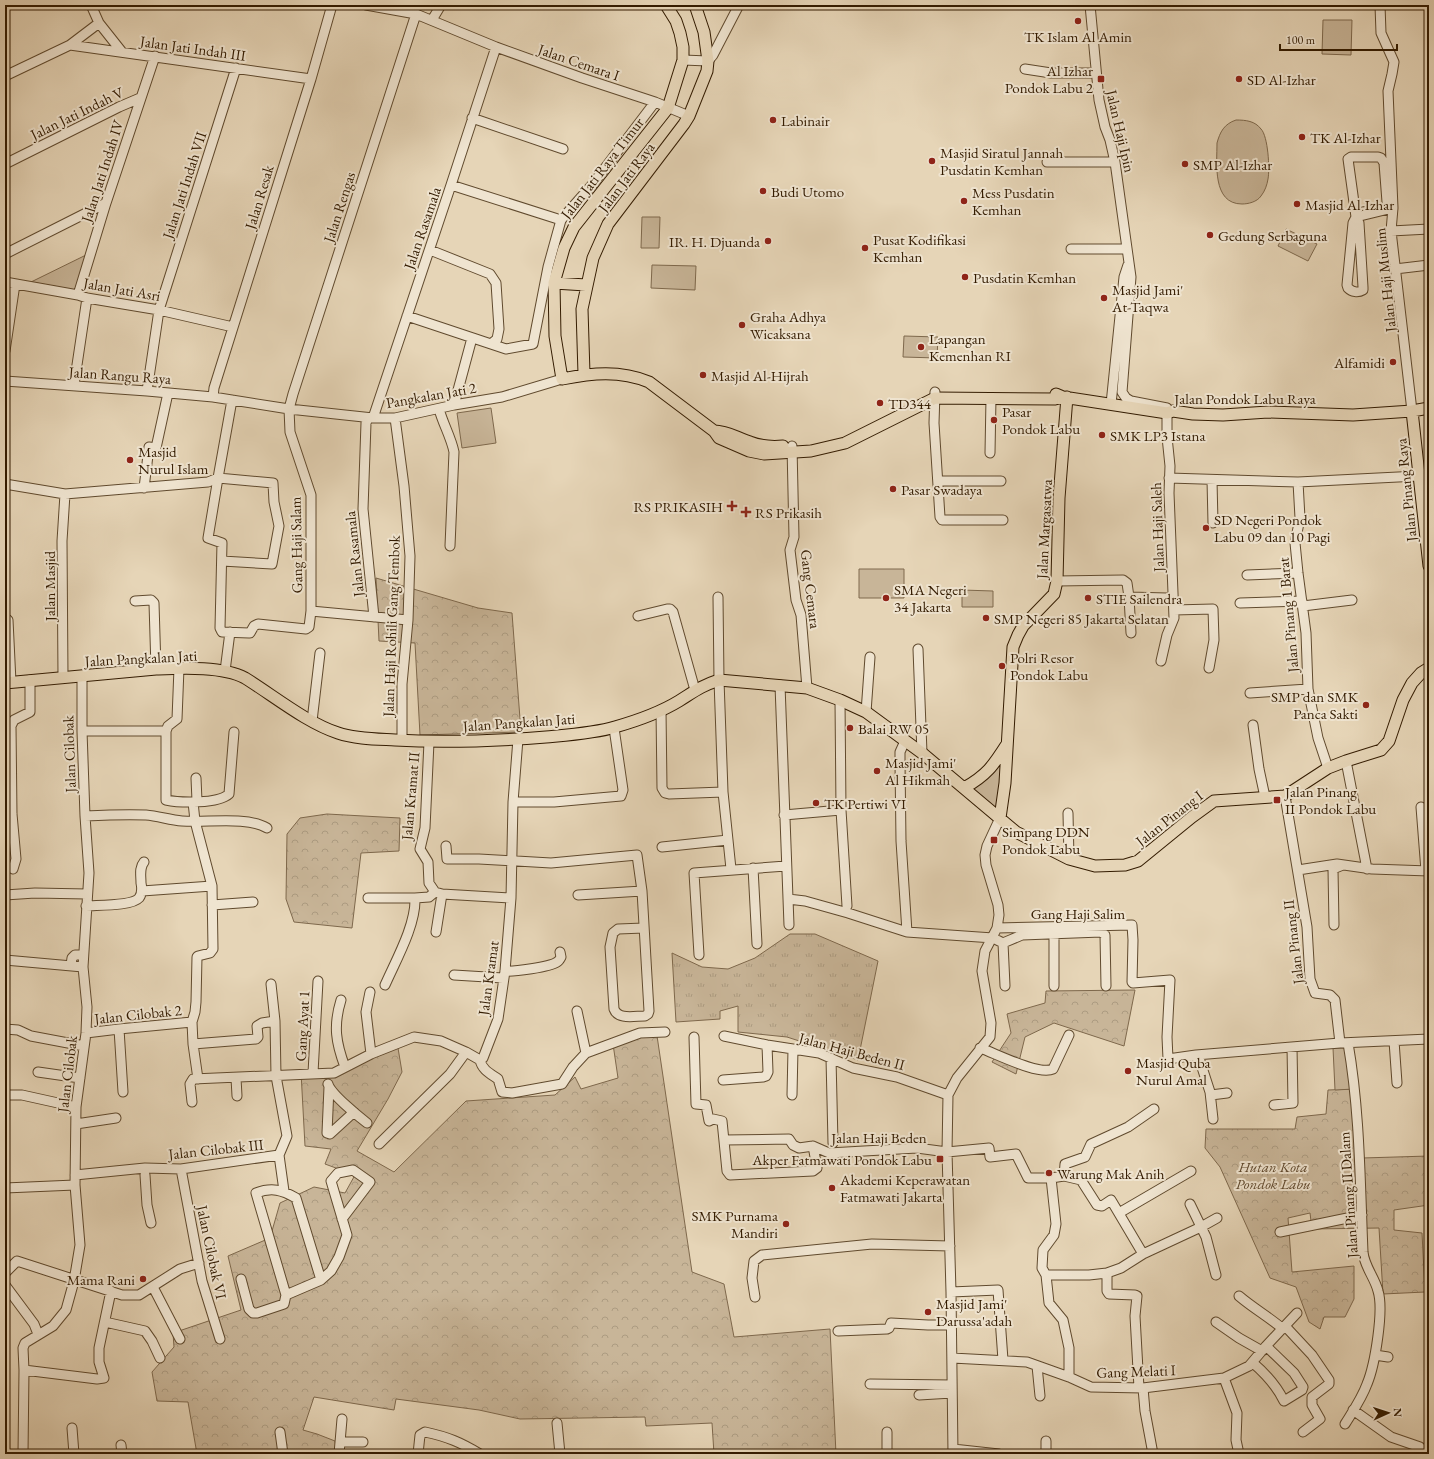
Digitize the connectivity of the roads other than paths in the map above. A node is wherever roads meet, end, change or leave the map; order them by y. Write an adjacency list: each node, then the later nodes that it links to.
1 (91, 5): 12 (street)
2 (332, 5): 23 (street, Jalan Resak)
3 (366, 5): 10 (street, Jalan Cemara I)
4 (441, 5): 11 (street)
5 (666, 5): 17 (main road, Jalan Jati Raya Timur)
6 (695, 5): 18 (main road, Jalan Jati Raya)
7 (739, 5): 18 (street)
8 (1090, 5): 21 (street, Jalan Haji Ipin)
9 (1380, 5): 35 (street, Jalan Haji Muslim)
10 (416, 14): 11 (street, Jalan Cemara I); 72 (street, Jalan Rengas)
11 (432, 20): 14 (street, Jalan Cemara I)
12 (99, 23): 13 (street); 15 (street)
13 (70, 45): 15 (street, Jalan Jati Indah III); 22 (street)
14 (496, 47): 25 (street, Jalan Cemara I); 28 (street, Jalan Rasamala)
15 (122, 52): 16 (street, Jalan Jati Indah III)
16 (154, 56): 19 (street, Jalan Jati Indah III); 24 (street, Jalan Jati Indah IV)
17 (683, 60): 18 (street); 26 (main road, Jalan Jati Raya Timur)
18 (708, 61): 27 (main road, Jalan Jati Raya)
19 (236, 68): 23 (street, Jalan Jati Indah III); 51 (street, Jalan Jati Indah VII)
20 (1025, 69): 21 (street)
21 (1096, 73): 31 (street, Jalan Haji Ipin)
22 (5, 76)
23 (311, 79): 53 (street, Jalan Resak)
24 (140, 98): 32 (street, Jalan Jati Indah V); 34 (street, Jalan Jati Indah IV)
25 (654, 102): 26 (street, Jalan Cemara I); 37 (street)
26 (668, 108): 27 (street, Jalan Cemara I); 47 (main road, Jalan Jati Raya Timur)
27 (689, 116): 49 (main road, Jalan Jati Raya)
28 (472, 118): 29 (street); 33 (street, Jalan Rasamala)
29 (563, 149)
30 (1047, 162): 31 (street)
31 (1116, 162): 41 (street, Jalan Haji Ipin)
32 (5, 164)
33 (451, 185): 37 (street); 42 (street, Jalan Rasamala)
34 (106, 203): 43 (street); 50 (street, Jalan Jati Indah IV)
35 (1390, 209): 36 (street); 36 (street); 39 (street, Jalan Haji Muslim)
36 (1356, 217): 36 (street)
37 (561, 220): 56 (street)
38 (1429, 229): 39 (street)
39 (1392, 231): 45 (street, Jalan Haji Muslim)
40 (1071, 249): 41 (street)
41 (1128, 249): 55 (street, Jalan Haji Ipin)
42 (430, 250): 52 (street, Jalan Rasamala); 56 (street)
43 (5, 254)
44 (1429, 265): 45 (street)
45 (1395, 269): 75 (street, Jalan Haji Muslim)
46 (5, 282): 48 (street, Jalan Jati Asri)
47 (554, 283): 49 (main road); 59 (main road, Jalan Jati Raya Timur)
48 (15, 284): 50 (street, Jalan Jati Asri); 57 (street)
49 (586, 285): 58 (main road, Jalan Jati Raya)
50 (82, 297): 51 (street, Jalan Jati Asri); 61 (street, Jalan Jati Indah IV)
51 (159, 310): 53 (street, Jalan Jati Asri); 62 (street, Jalan Jati Indah VII)
52 (407, 316): 54 (street); 77 (street, Jalan Rasamala)
53 (233, 327): 66 (street, Jalan Resak)
54 (472, 338): 56 (street); 70 (street)
55 (1121, 342): 69 (street, Jalan Haji Ipin); 76 (street, Jalan Haji Ipin)
56 (491, 344)
57 (5, 351)
58 (584, 374): 59 (main road, Jalan Pondok Labu Raya); 80 (main road, Jalan Pondok Labu Raya)
59 (562, 379): 70 (street, Pangkalan Jati 2)
60 (5, 381): 61 (street, Jalan Rangu Raya)
61 (74, 385): 62 (street, Jalan Rangu Raya)
62 (146, 390): 63 (street, Jalan Rangu Raya)
63 (168, 393): 66 (street, Jalan Rangu Raya); 90 (street)
64 (935, 395): 65 (main road, Jalan Pondok Labu Raya); 80 (main road, Jalan Pondok Labu Raya); 86 (street)
65 (987, 396): 67 (main road, Jalan Pondok Labu Raya); 81 (street)
66 (213, 397): 68 (street, Jalan Rangu Raya)
67 (1054, 397): 69 (main road, Jalan Pondok Labu Raya); 99 (main road, Jalan Margasatwa)
68 (232, 400): 72 (street, Pangkalan Jati 2); 83 (street)
69 (1111, 404): 76 (main road, Jalan Pondok Labu Raya)
70 (454, 405): 73 (street, Pangkalan Jati 2)
71 (1429, 408): 75 (main road, Jalan Pondok Labu Raya)
72 (289, 409): 77 (street, Pangkalan Jati 2); 108 (street, Gang Haji Salam)
73 (439, 409): 78 (street, Pangkalan Jati 2); 94 (street)
74 (1401, 411): 75 (main road, Jalan Pondok Labu Raya); 76 (main road, Jalan Pondok Labu Raya); 79 (main road)
75 (1412, 411): 79 (main road, Jalan Pinang Raya)
76 (1170, 412): 84 (street, Jalan Haji Saleh)
77 (371, 418): 78 (street, Pangkalan Jati 2); 110 (street, Jalan Rasamala)
78 (395, 418): 112 (street, Jalan Haji Rohili Gang Tembok)
79 (1414, 423): 82 (main road, Jalan Pinang Raya)
80 (792, 449): 129 (street, Gang Cemara)
81 (990, 452)
82 (1418, 476): 88 (street); 96 (main road, Jalan Pinang Raya)
83 (218, 478): 90 (street); 95 (street); 95 (street)
84 (1169, 478): 85 (street); 107 (street, Jalan Haji Saleh)
85 (1212, 480): 88 (street); 93 (street)
86 (938, 481): 87 (street); 92 (street)
87 (1001, 481)
88 (1298, 482): 97 (street, Jalan Pinang 1 Barat)
89 (5, 484): 91 (street)
90 (144, 488): 91 (street)
91 (65, 494): 125 (street, Jalan Masjid)
92 (1003, 520)
93 (1213, 523)
94 (450, 546)
95 (222, 561): 113 (street)
96 (1429, 566)
97 (1298, 573): 98 (street); 106 (street, Jalan Pinang 1 Barat)
98 (1247, 574)
99 (1057, 581): 101 (street); 147 (main road, Jalan Margasatwa)
100 (718, 597): 128 (street)
101 (1129, 597): 102 (street); 114 (street)
102 (1167, 598)
103 (1352, 600): 106 (street)
104 (135, 601): 122 (street)
105 (1240, 603): 106 (street)
106 (1303, 604): 130 (street, Jalan Pinang 1 Barat)
107 (1174, 610): 118 (street, Jalan Haji Saleh); 120 (street)
108 (311, 611): 110 (street); 113 (street, Gang Haji Salam)
109 (638, 616): 131 (street)
110 (374, 617): 112 (street)
111 (8, 620): 127 (street)
112 (408, 620): 144 (street, Jalan Haji Rohili Gang Tembok)
113 (230, 632): 123 (street)
114 (1131, 633)
115 (918, 649): 148 (street)
116 (320, 653): 137 (street)
117 (870, 657): 136 (street)
118 (1161, 661)
119 (179, 668): 122 (main road, Jalan Pangkalan Jati); 123 (main road, Jalan Pangkalan Jati); 141 (street)
120 (1209, 668)
121 (1429, 668): 149 (main road)
122 (156, 669): 124 (main road, Jalan Pangkalan Jati)
123 (225, 671): 137 (main road, Jalan Pangkalan Jati)
124 (82, 676): 125 (main road, Jalan Pangkalan Jati); 140 (street, Jalan Cilobak)
125 (63, 677): 126 (main road, Jalan Pangkalan Jati)
126 (30, 680): 127 (main road, Jalan Pangkalan Jati); 161 (street)
127 (8, 682)
128 (719, 683): 131 (main road, Jalan Pangkalan Jati); 132 (main road, Jalan Pangkalan Jati); 153 (street)
129 (807, 688): 132 (main road, Jalan Pangkalan Jati); 134 (main road, Jalan Pangkalan Jati)
130 (1308, 689): 133 (street); 150 (street, Jalan Pinang 1 Barat)
131 (695, 690): 135 (main road, Jalan Pangkalan Jati)
132 (780, 692): 162 (street)
133 (1250, 693)
134 (840, 703): 136 (main road, Jalan Pangkalan Jati); 159 (street)
135 (661, 710): 139 (main road, Jalan Pangkalan Jati); 153 (street)
136 (866, 712): 146 (main road, Jalan Pangkalan Jati)
137 (312, 721): 144 (main road, Jalan Pangkalan Jati)
138 (1253, 725): 155 (street)
139 (614, 728): 143 (main road, Jalan Pangkalan Jati); 157 (street)
140 (82, 731): 141 (street); 163 (street, Jalan Cilobak)
141 (166, 731): 156 (street)
142 (234, 732): 156 (street)
143 (518, 739): 145 (main road, Jalan Pangkalan Jati); 157 (street, Jalan Kramat)
144 (402, 740): 145 (main road, Jalan Pangkalan Jati)
145 (429, 742): 184 (street, Jalan Kramat II)
146 (904, 742): 148 (main road, Jalan Pangkalan Jati); 201 (street)
147 (1008, 743): 152 (main road); 164 (main road, Jalan Margasatwa)
148 (922, 753): 152 (main road, Jalan Pangkalan Jati)
149 (1346, 761): 150 (main road); 178 (street)
150 (1328, 768): 154 (main road)
151 (196, 778): 156 (street)
152 (964, 788): 164 (main road, Jalan Pangkalan Jati)
153 (724, 792): 167 (street)
154 (1285, 796): 155 (main road, Jalan Pinang I); 179 (street, Jalan Pinang II)
155 (1265, 797): 170 (main road, Jalan Pinang I)
156 (195, 802): 165 (street)
157 (513, 802): 171 (street, Jalan Kramat)
158 (1421, 807): 180 (street)
159 (841, 810): 162 (street); 195 (street)
160 (1068, 813): 170 (street)
161 (8, 814): 176 (street)
162 (784, 815): 174 (street)
163 (85, 816): 165 (street); 185 (street, Jalan Cilobak)
164 (1000, 818): 170 (main road, Jalan Pinang I); 199 (street, Jalan Margasatwa)
165 (195, 821): 166 (street); 181 (street)
166 (267, 828)
167 (728, 840): 169 (street); 177 (street)
168 (446, 846): 171 (street)
169 (662, 847)
170 (1069, 859)
171 (512, 861): 183 (street); 190 (street, Jalan Kramat)
172 (144, 862): 182 (street)
173 (1343, 865): 178 (street); 179 (street); 197 (street)
174 (786, 866): 175 (street); 191 (street)
175 (753, 868): 177 (street); 205 (street)
176 (13, 869)
177 (731, 869): 208 (street)
178 (1367, 869): 180 (street)
179 (1298, 870): 234 (street, Jalan Pinang II)
180 (1427, 871)
181 (212, 886): 182 (street); 193 (street)
182 (142, 891): 194 (street)
183 (642, 891): 187 (street); 198 (street)
184 (439, 893): 189 (street); 190 (street); 200 (street)
185 (87, 894): 186 (street); 194 (street, Jalan Cilobak)
186 (5, 895)
187 (578, 896)
188 (368, 898): 189 (street)
189 (414, 898): 216 (street)
190 (511, 898): 212 (street, Jalan Kramat)
191 (788, 899): 196 (street); 201 (street)
192 (253, 902): 193 (street)
193 (212, 904): 224 (street)
194 (86, 906): 207 (street, Jalan Cilobak)
195 (847, 906)
196 (789, 925)
197 (1334, 925)
198 (644, 928): 198 (street)
199 (997, 928): 203 (street, Jalan Margasatwa); 244 (street, Gang Haji Salim)
200 (436, 932)
201 (907, 932): 203 (street)
202 (1054, 934): 204 (street); 218 (street); 219 (street)
203 (992, 938): 204 (street); 239 (street, Jalan Margasatwa)
204 (1004, 942): 217 (street)
205 (757, 944)
206 (560, 952): 212 (street)
207 (83, 955): 210 (street); 211 (street, Jalan Cilobak)
208 (699, 955)
209 (5, 960): 210 (street)
210 (71, 966): 211 (street)
211 (83, 967): 228 (street, Jalan Cilobak)
212 (504, 974): 213 (street); 246 (street, Jalan Kramat)
213 (454, 975)
214 (318, 980): 249 (street, Gang Ayat 1)
215 (271, 984): 223 (street, Jalan Cilobak III)
216 (385, 984)
217 (1005, 986)
218 (1054, 986)
219 (1106, 986)
220 (370, 992): 243 (street)
221 (341, 1000): 247 (street)
222 (577, 1011): 242 (street)
223 (274, 1021): 235 (street); 251 (street, Jalan Cilobak III)
224 (192, 1022): 225 (street, Jalan Cilobak 2); 235 (street)
225 (119, 1028): 228 (street, Jalan Cilobak 2); 258 (street)
226 (5, 1029): 237 (street)
227 (665, 1032): 242 (street)
228 (86, 1033): 237 (street, Jalan Cilobak)
229 (1069, 1034): 239 (street)
230 (724, 1036): 236 (street, Jalan Haji Beden II)
231 (694, 1037): 274 (street, Jalan Haji Beden)
232 (1429, 1039): 233 (street)
233 (1394, 1041): 234 (street); 256 (street)
234 (1344, 1043): 238 (street); 291 (street, Jalan Pinang II Dalam)
235 (193, 1044): 254 (street)
236 (767, 1045): 240 (street, Jalan Haji Beden II); 255 (street)
237 (84, 1046): 252 (street, Jalan Cilobak)
238 (1292, 1047): 244 (street); 266 (street)
239 (980, 1048): 263 (street, Jalan Margasatwa)
240 (793, 1049): 245 (street, Jalan Haji Beden II); 262 (street)
241 (466, 1052): 243 (street); 246 (street); 276 (street)
242 (586, 1053): 246 (street)
243 (371, 1054): 247 (street)
244 (1198, 1055): 259 (street)
245 (831, 1058): 263 (street, Jalan Haji Beden II); 275 (street)
246 (480, 1060)
247 (345, 1067): 250 (street)
248 (38, 1072): 252 (street)
249 (313, 1073): 250 (street); 251 (street)
250 (327, 1073): 257 (street)
251 (276, 1076): 253 (street); 279 (street, Jalan Cilobak III)
252 (80, 1078): 267 (street, Jalan Cilobak)
253 (236, 1078): 254 (street); 264 (street)
254 (198, 1079): 265 (street)
255 (723, 1080)
256 (1397, 1084)
257 (328, 1087): 269 (street); 269 (street)
258 (123, 1092)
259 (1208, 1093): 260 (street); 271 (street)
260 (1227, 1093)
261 (5, 1095): 267 (street)
262 (792, 1095)
263 (948, 1095): 278 (street, Jalan Margasatwa)
264 (237, 1096)
265 (192, 1102)
266 (1274, 1105)
267 (76, 1107): 273 (street, Jalan Cilobak)
268 (1154, 1109): 284 (street)
269 (354, 1112): 272 (street)
270 (116, 1118): 273 (street)
271 (1213, 1119)
272 (367, 1123)
273 (76, 1124): 283 (street, Jalan Cilobak)
274 (724, 1140): 277 (street, Jalan Haji Beden); 277 (street, Jalan Haji Beden)
275 (833, 1143)
276 (379, 1144)
277 (813, 1146): 278 (street, Jalan Haji Beden)
278 (947, 1152): 285 (street, Jalan Haji Beden); 297 (street, Jalan Margasatwa)
279 (279, 1155): 280 (street, Jalan Cilobak III); 288 (street)
280 (181, 1169): 281 (street, Jalan Cilobak III); 299 (street, Jalan Cilobak VI)
281 (145, 1171): 283 (street, Jalan Cilobak III); 294 (street)
282 (1191, 1171): 290 (street)
283 (75, 1175): 286 (street, Jalan Cilobak)
284 (1064, 1176): 285 (street); 290 (street)
285 (1051, 1178): 302 (street)
286 (75, 1185): 287 (street); 306 (street, Jalan Cilobak)
287 (5, 1188)
288 (284, 1191): 305 (street); 311 (street)
289 (1190, 1204): 295 (street)
290 (1119, 1212): 298 (street)
291 (1362, 1215): 296 (street); 324 (street, Jalan Pinang II Dalam)
292 (1217, 1218): 295 (street)
293 (342, 1219): 293 (street); 305 (street)
294 (151, 1222)
295 (1201, 1227): 298 (street); 303 (street)
296 (1280, 1232)
297 (950, 1246): 310 (street, Jalan Margasatwa); 313 (street)
298 (1143, 1254): 300 (street)
299 (199, 1262): 308 (street); 322 (street, Jalan Cilobak VI)
300 (1107, 1272): 302 (street); 335 (street)
301 (5, 1273): 306 (street)
302 (1046, 1275): 332 (street)
303 (1216, 1275)
304 (241, 1279): 311 (street)
305 (321, 1280): 311 (street)
306 (74, 1281): 309 (street); 320 (street, Jalan Cilobak)
307 (5, 1285): 320 (street)
308 (153, 1287): 309 (street); 321 (street)
309 (111, 1291): 315 (street)
310 (951, 1292): 317 (street, Jalan Margasatwa); 328 (street)
311 (286, 1295)
312 (1239, 1296): 318 (street)
313 (755, 1297)
314 (1297, 1313): 318 (street, Gang Melati I)
315 (105, 1322): 326 (street); 331 (street)
316 (1216, 1322): 323 (street)
317 (952, 1325): 319 (street); 327 (street, Jalan Margasatwa)
318 (1284, 1328): 323 (street, Gang Melati I); 346 (street)
319 (838, 1331)
320 (38, 1334): 331 (street, Jalan Cilobak)
321 (178, 1335)
322 (220, 1339)
323 (1264, 1349): 329 (street, Gang Melati I); 329 (street)
324 (1375, 1355): 325 (street); 339 (street, Jalan Pinang II Dalam)
325 (1388, 1357)
326 (160, 1358)
327 (952, 1358): 328 (street, Gang Melati I); 336 (street, Jalan Margasatwa)
328 (1003, 1360): 330 (street, Gang Melati I)
329 (1253, 1363): 333 (street, Gang Melati I)
330 (1037, 1366): 332 (street, Gang Melati I); 338 (street)
331 (24, 1370): 352 (street, Jalan Cilobak)
332 (1069, 1377): 335 (street, Gang Melati I)
333 (1224, 1378): 335 (street, Gang Melati I); 363 (street)
334 (870, 1384): 336 (street)
335 (1141, 1388): 362 (street)
336 (952, 1389): 337 (street); 351 (street, Jalan Margasatwa)
337 (919, 1395)
338 (1040, 1396)
339 (1353, 1410): 342 (street, Jalan Pinang II Dalam); 350 (street)
340 (342, 1420): 347 (street)
341 (558, 1423): 358 (street)
342 (1345, 1424)
343 (72, 1428): 353 (street)
344 (280, 1432): 354 (street)
345 (887, 1432): 359 (street)
346 (1303, 1432)
347 (340, 1442): 348 (street); 355 (street)
348 (363, 1442)
349 (1046, 1442): 361 (street)
350 (1420, 1447)
351 (953, 1452): 360 (street)
352 (23, 1454)
353 (74, 1454)
354 (283, 1454)
355 (339, 1454)
356 (418, 1454): 357 (street)
357 (480, 1454)
358 (560, 1454)
359 (887, 1454)
360 (999, 1454)
361 (1046, 1454)
362 (1153, 1454)
363 (1238, 1454)

